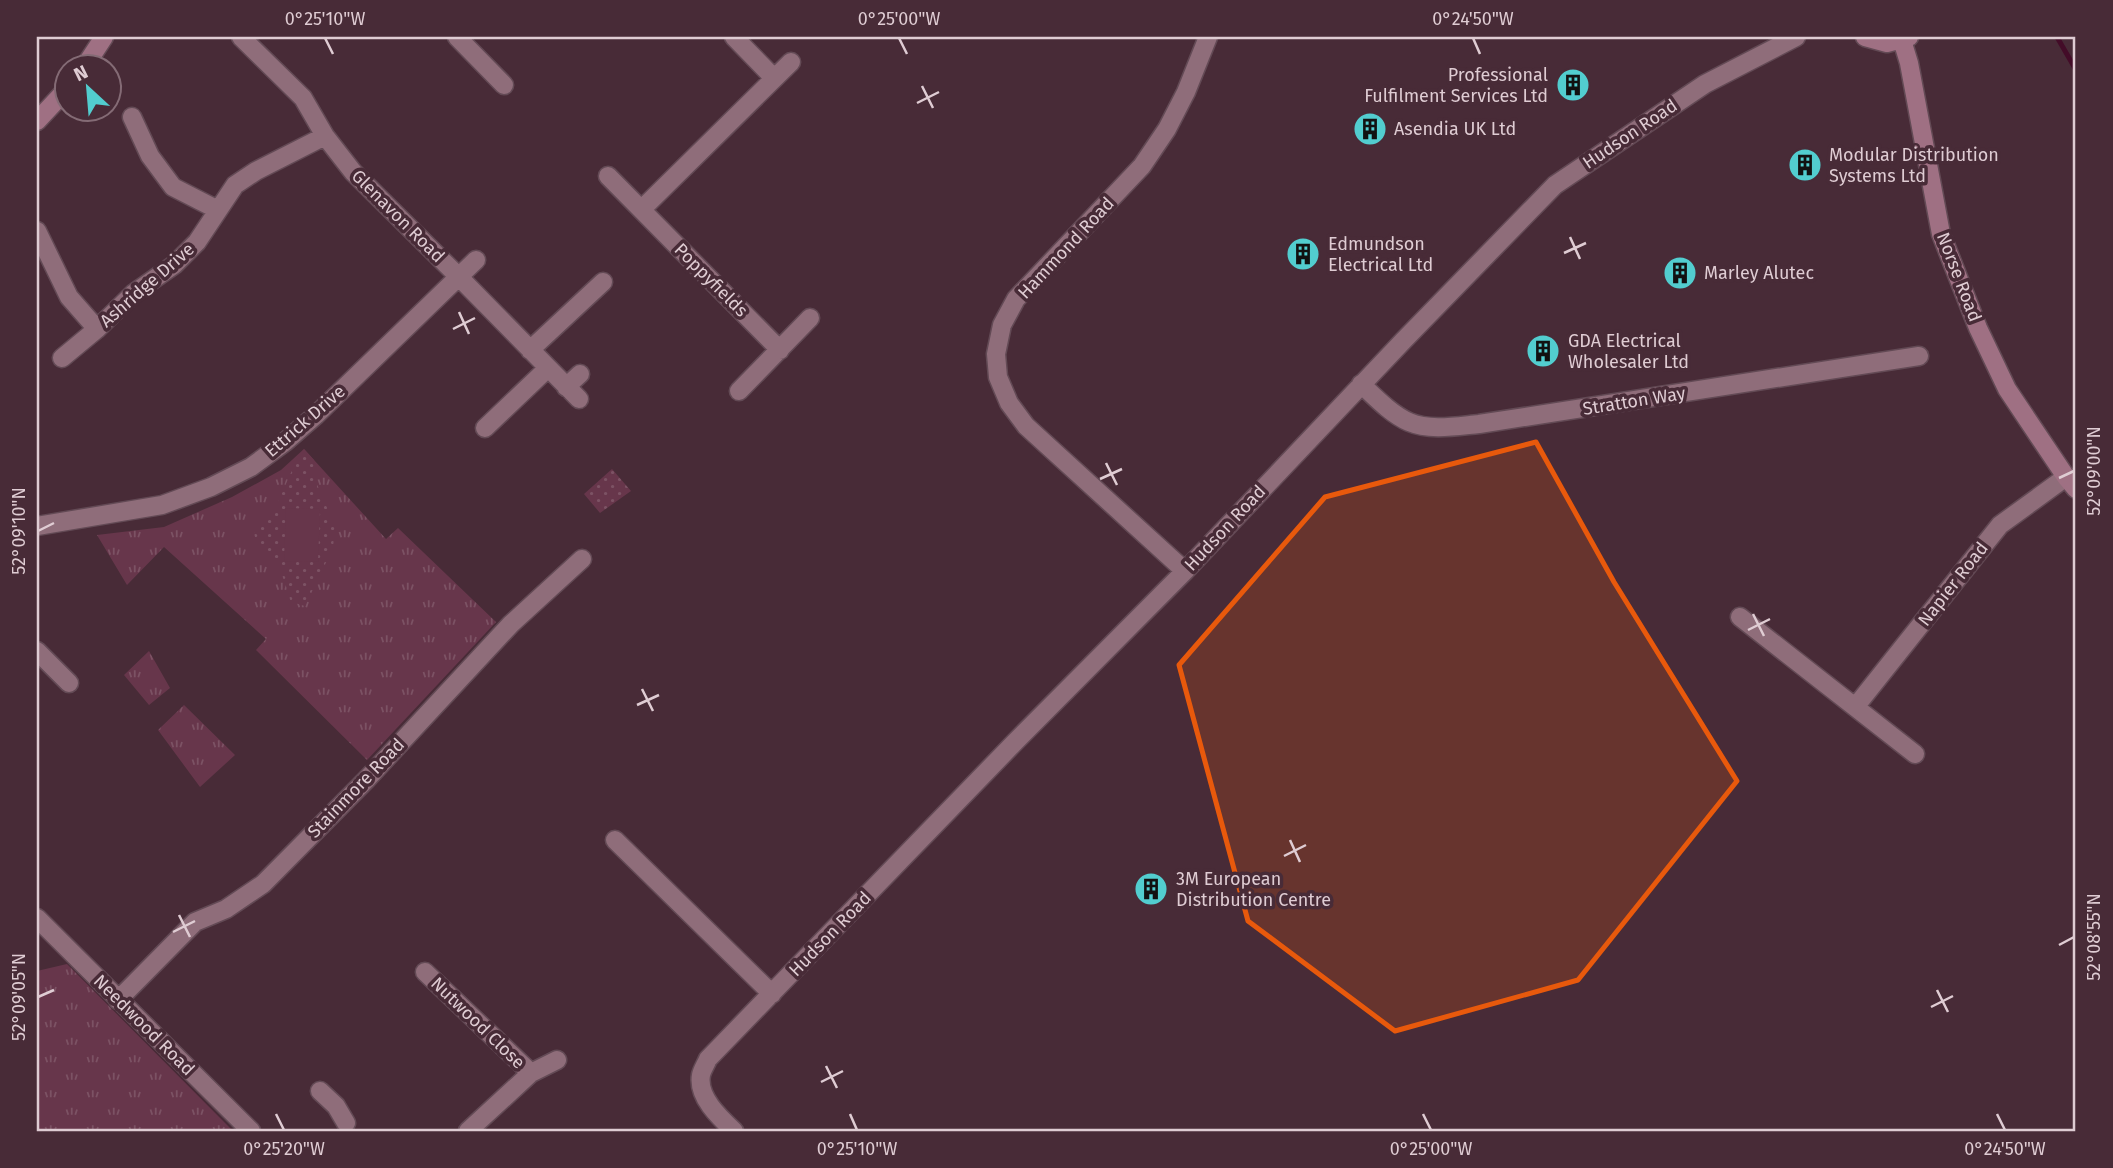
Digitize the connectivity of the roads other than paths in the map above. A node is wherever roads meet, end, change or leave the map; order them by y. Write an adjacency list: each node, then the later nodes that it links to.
1 (104, 37): 9 (street)
2 (241, 37): 16 (street, Glenavon Road)
3 (734, 37): 11 (street)
4 (1208, 37): 40 (street, Hammond Road)
5 (1796, 37): 32 (street, Hudson Road)
6 (1865, 37): 8 (street)
7 (464, 39): 12 (street)
8 (1906, 39): 37 (street, Norse Road)
9 (94, 52)
10 (791, 62): 11 (street)
11 (774, 78): 18 (street)
12 (504, 85)
13 (52, 105): 15 (street)
14 (132, 117): 19 (street)
15 (37, 121)
16 (325, 136): 19 (street, Ashridge Drive); 22 (street, Glenavon Road)
17 (608, 176): 18 (street, Poppyfields)
18 (642, 209): 27 (street, Poppyfields)
19 (218, 210): 25 (street, Ashridge Drive)
20 (37, 231): 25 (street)
21 (476, 260): 22 (street, Ettrick Drive)
22 (458, 276): 26 (street, Glenavon Road); 38 (street, Ettrick Drive)
23 (603, 282): 26 (street)
24 (810, 318): 27 (street)
25 (97, 329): 29 (street, Ashridge Drive)
26 (530, 350): 30 (street, Glenavon Road)
27 (780, 350): 34 (street)
28 (1919, 356): 32 (street, Stratton Way)
29 (62, 358)
30 (548, 368): 33 (street, Glenavon Road); 36 (street)
31 (580, 374): 33 (street)
32 (1362, 384): 40 (street, Hudson Road)
33 (566, 387): 35 (street, Glenavon Road)
34 (739, 391)
35 (579, 399)
36 (485, 428)
37 (2071, 483): 44 (street, Napier Road)
38 (37, 526)
39 (582, 559): 50 (street, Stainmore Road)
40 (1185, 571): 49 (street, Hudson Road)
41 (1740, 617): 44 (street)
42 (37, 651): 43 (street)
43 (69, 683)
44 (1856, 706): 45 (street)
45 (1915, 754)
46 (615, 840): 49 (street)
47 (37, 918): 50 (street, Needwood Road)
48 (425, 972): 52 (street, Nutwood Close)
49 (772, 995): 57 (street, Hudson Road)
50 (118, 1000): 55 (street, Needwood Road)
51 (557, 1059): 52 (street, Nutwood Close)
52 (531, 1073): 56 (street, Nutwood Close)
53 (320, 1091): 54 (street)
54 (346, 1128)
55 (251, 1131)
56 (468, 1131)
57 (734, 1131)

